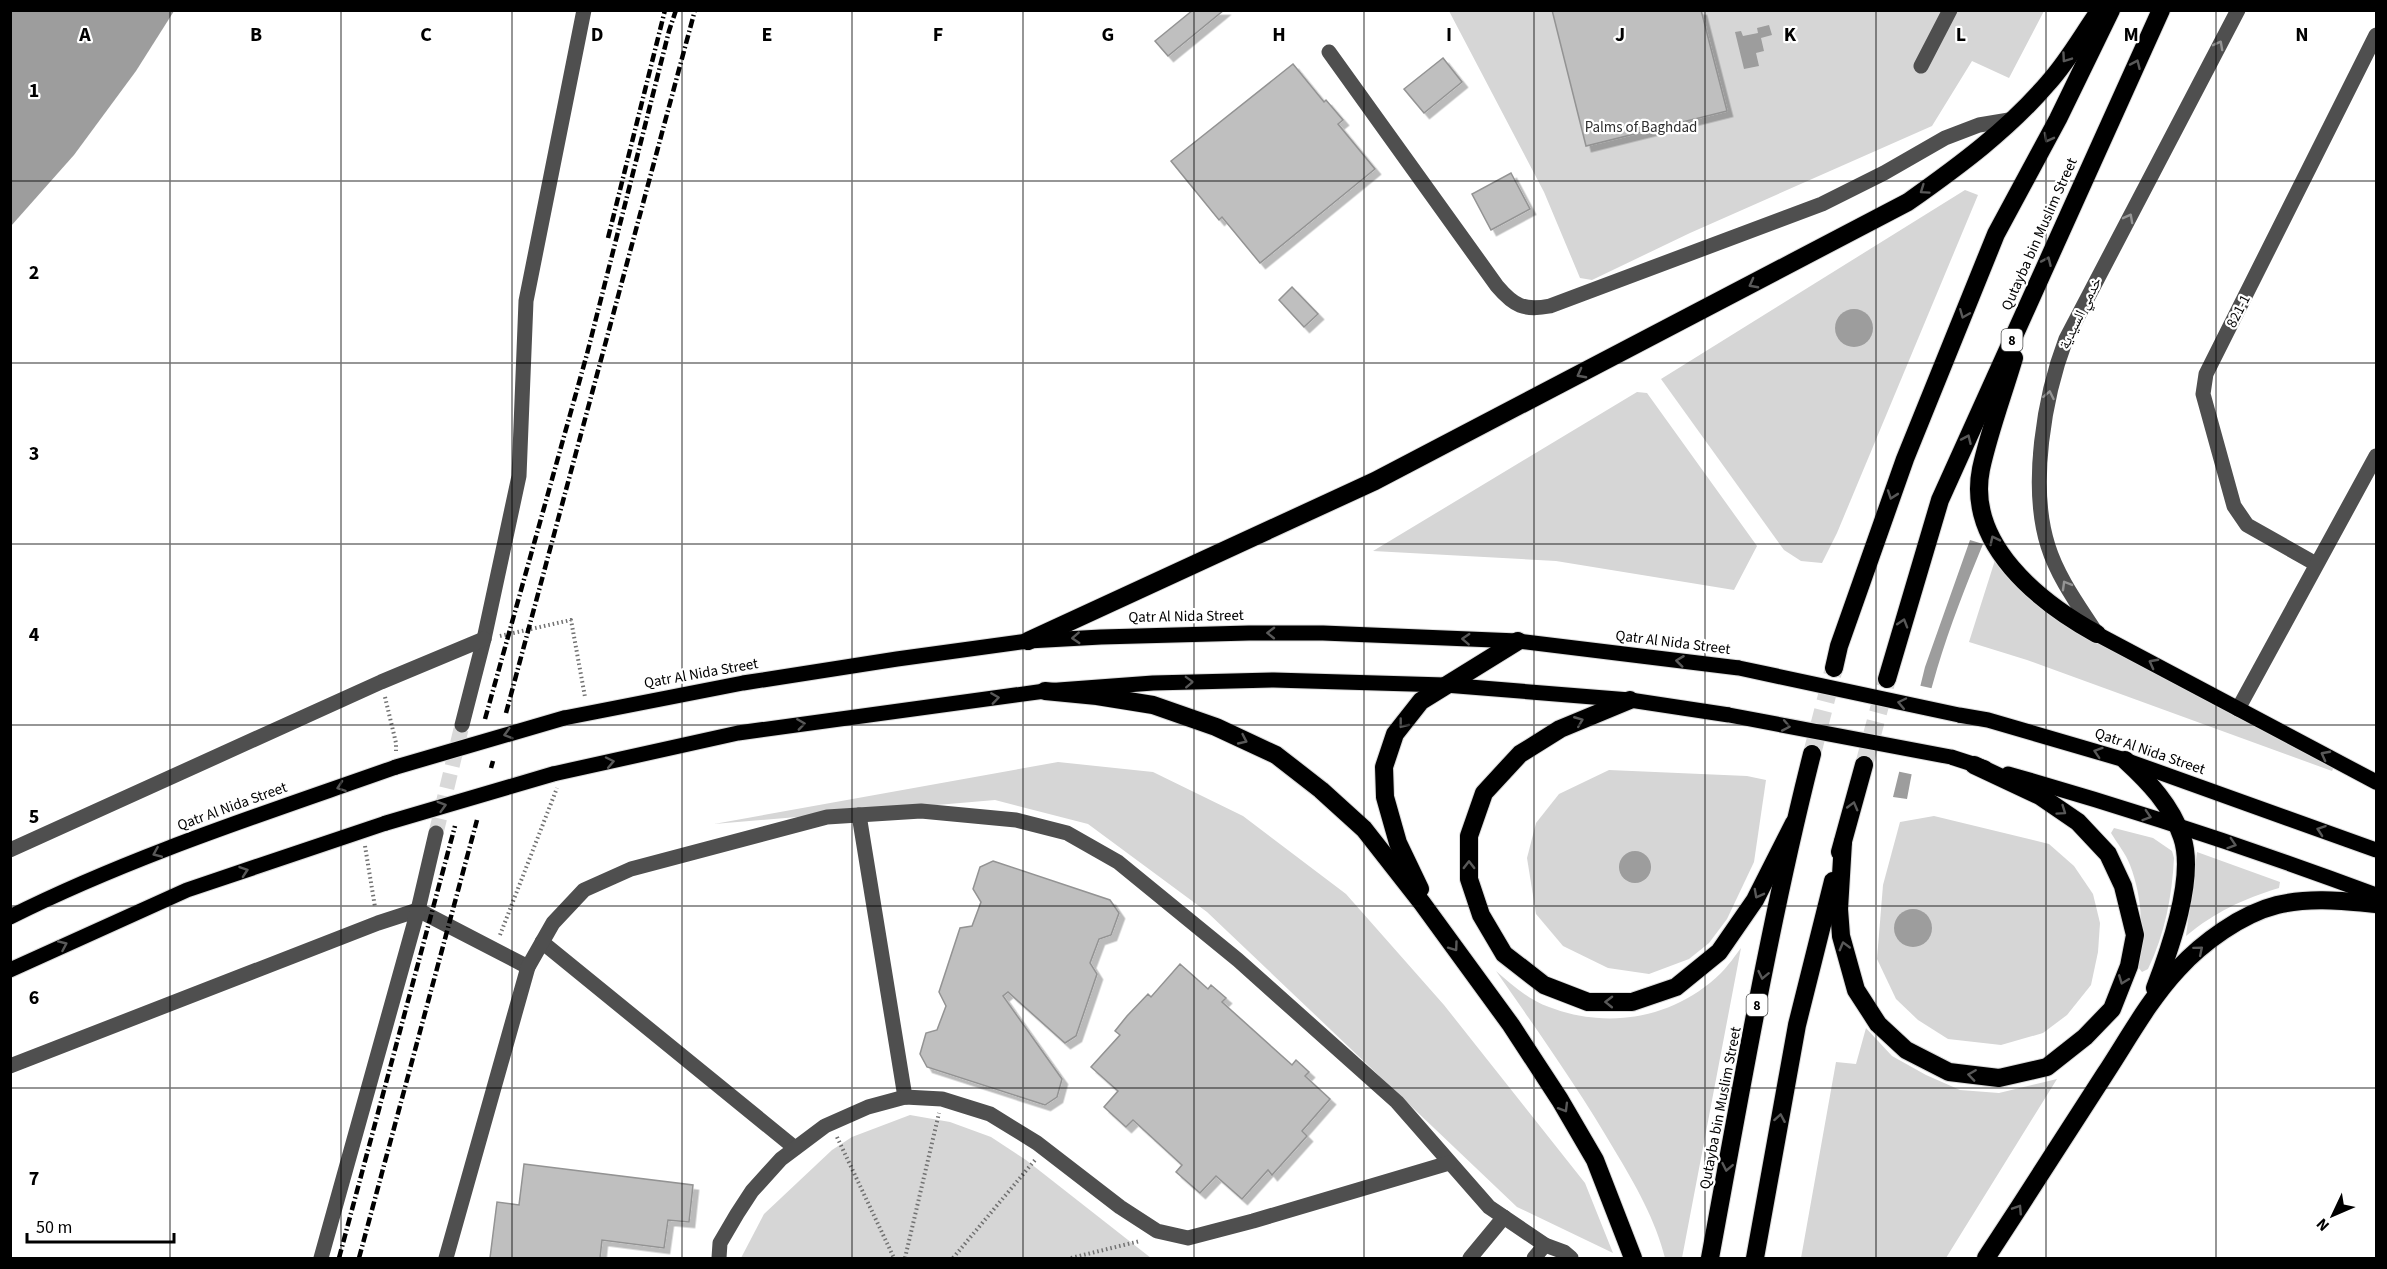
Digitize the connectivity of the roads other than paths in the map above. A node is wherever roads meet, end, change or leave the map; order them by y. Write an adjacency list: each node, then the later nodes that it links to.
1 (584, 10): 15 (street)
2 (1950, 10): 9 (street)
3 (2100, 10): 10 (highway, one-way to 10)
4 (2111, 10): 18 (highway, Qutayba bin Muslim Street, one-way to 18)
5 (2161, 10): 11 (highway, Qutayba bin Muslim Street / 8, one-way to 5)
6 (2238, 10): 14 (street, خدمي السيدية, one-way to 6)
7 (2376, 35): 13 (street, 821-1)
8 (1329, 52): 10 (street)
9 (1921, 66)
10 (2015, 119): 16 (highway, one-way to 16)
11 (2034, 290): 14 (highway, one-way to 11); 19 (highway, Qutayba bin Muslim Street / 8, one-way to 11)
12 (2376, 456): 13 (street)
13 (2316, 564): 23 (street)
14 (2097, 634): 23 (main road, one-way to 14)
15 (484, 639): 24 (street); 35 (street)
16 (1028, 641): 17 (main road, Qatr Al Nida Street, one-way to 16); 40 (main road, Qatr Al Nida Street, one-way to 40, bridge)
17 (1518, 641): 20 (highway); 26 (main road, Qatr Al Nida Street, one-way to 17, bridge)
18 (1834, 668)
19 (1887, 679)
20 (1445, 685): 21 (main road, one-way to 20); 22 (main road); 41 (highway, one-way to 41)
21 (1045, 691): 41 (highway, one-way to 41); 44 (main road, one-way to 21, bridge)
22 (1630, 700): 28 (main road, one-way to 28, bridge); 31 (highway, one-way to 22)
23 (2238, 709): 29 (main road, one-way to 23)
24 (462, 725)
25 (1812, 754): 31 (highway, Qutayba bin Muslim Street / 8)
26 (2125, 760): 32 (highway); 36 (main road, Qatr Al Nida Street, one-way to 26)
27 (1864, 765): 34 (highway, one-way to 27)
28 (1974, 765): 32 (main road, one-way to 32); 34 (highway, one-way to 34)
29 (2376, 782)
30 (859, 815): 42 (street); 47 (street); 49 (street)
31 (1794, 823): 59 (highway, Qutayba bin Muslim Street / 8, one-way to 59)
32 (2176, 826): 37 (main road, one-way to 37); 45 (highway)
33 (436, 833): 39 (street)
34 (1843, 842): 60 (highway, one-way to 34)
35 (10, 850)
36 (2376, 850)
37 (2376, 895)
38 (2376, 904): 45 (highway, one-way to 38)
39 (418, 910): 43 (street); 46 (street); 52 (street)
40 (10, 917)
41 (1436, 921): 58 (highway, one-way to 58)
42 (542, 942): 43 (street); 48 (street)
43 (528, 967): 53 (street)
44 (10, 970)
45 (2147, 1009): 61 (highway, one-way to 45)
46 (10, 1065)
47 (905, 1096): 48 (street); 49 (street)
48 (795, 1148): 54 (street)
49 (1449, 1162): 50 (street)
50 (1504, 1217): 51 (street); 55 (street)
51 (1545, 1245): 56 (street); 57 (street)
52 (321, 1258)
53 (446, 1258)
54 (719, 1258)
55 (1470, 1258)
56 (1534, 1258)
57 (1571, 1258)
58 (1633, 1258)
59 (1710, 1258)
60 (1755, 1258)
61 (1986, 1258)

